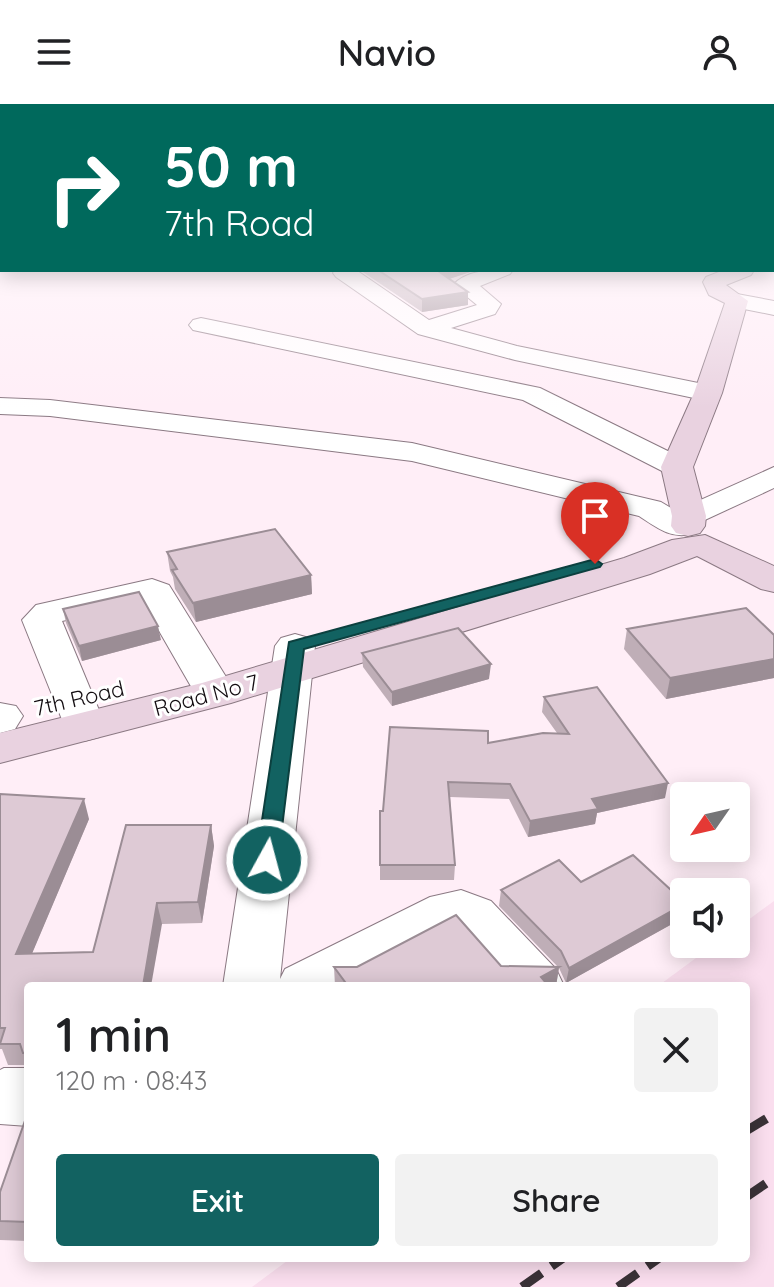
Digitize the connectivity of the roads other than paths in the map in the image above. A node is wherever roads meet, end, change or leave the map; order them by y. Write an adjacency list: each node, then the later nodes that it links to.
1 (379, 297): 7 (street)
2 (482, 297): 7 (street)
3 (730, 297): 4 (street)
4 (737, 301): 5 (street); 8 (street)
5 (774, 308)
6 (201, 325): 10 (street)
7 (426, 329): 8 (street)
8 (708, 393): 10 (street)
9 (0, 406): 12 (street)
10 (677, 467): 12 (street)
11 (774, 476): 12 (street)
12 (686, 534): 13 (street); 14 (street, Road No 7)
13 (774, 581)
14 (293, 658): 15 (street, Road No 7); 19 (street)
15 (208, 681): 16 (street, Road No 7); 16 (street)
16 (79, 713): 17 (street, 7th Road); 18 (street, Road No 7)
17 (0, 717)
18 (0, 748)
19 (252, 982)
20 (313, 982): 21 (street)
21 (532, 982)

